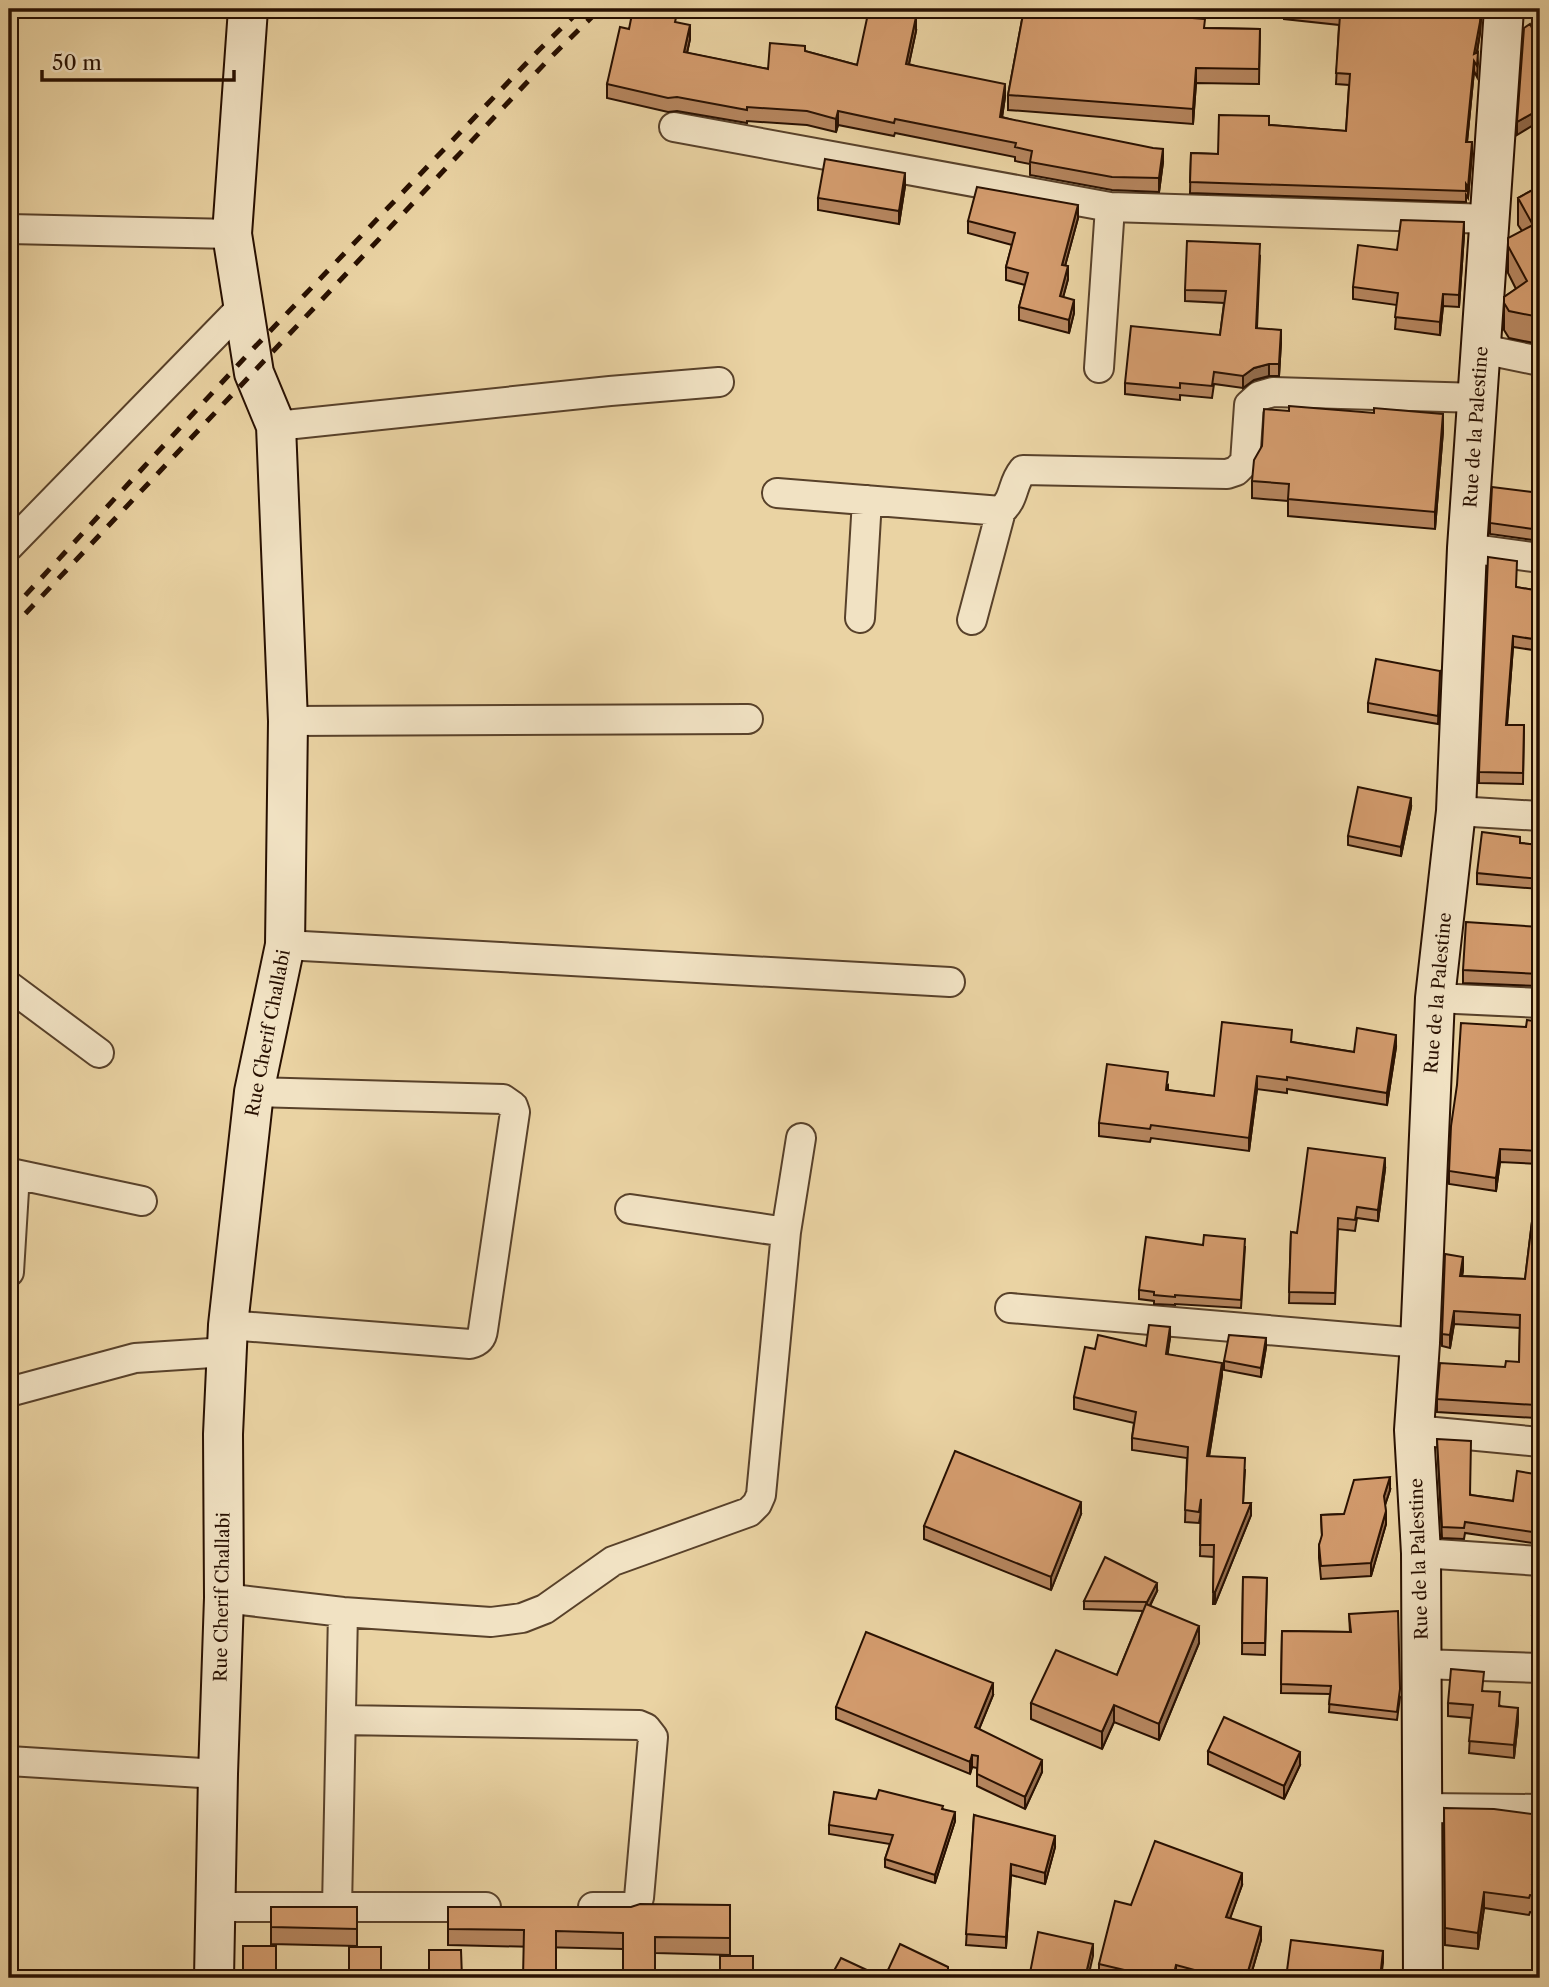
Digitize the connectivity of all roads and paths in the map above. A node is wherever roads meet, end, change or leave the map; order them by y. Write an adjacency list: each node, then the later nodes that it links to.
1 (248, 9): 7 (street, Rue Cherif Challabi)
2 (1504, 9): 5 (street, Rue de la Palestine)
3 (674, 127): 4 (street)
4 (1110, 207): 5 (street); 11 (street)
5 (1491, 219): 9 (street, Rue de la Palestine)
6 (9, 229): 7 (street)
7 (232, 234): 8 (street, Rue Cherif Challabi)
8 (243, 306): 14 (street, Rue Cherif Challabi); 18 (street)
9 (1482, 349): 10 (street); 13 (street, Rue de la Palestine)
10 (1540, 361)
11 (1099, 368)
12 (719, 382): 14 (street)
13 (1479, 398): 17 (street); 19 (street, Rue de la Palestine)
14 (276, 426): 24 (street, Rue Cherif Challabi)
15 (777, 493): 16 (street)
16 (867, 500): 17 (street); 21 (street)
17 (1001, 511): 22 (street)
18 (9, 546)
19 (1467, 548): 20 (street); 25 (street, Rue de la Palestine)
20 (1540, 558)
21 (860, 618)
22 (972, 620)
23 (748, 719): 24 (street)
24 (288, 721): 27 (street, Rue Cherif Challabi)
25 (1455, 811): 26 (street); 30 (street, Rue de la Palestine)
26 (1540, 816)
27 (285, 945): 28 (street); 33 (street, Rue Cherif Challabi)
28 (950, 982)
29 (9, 986): 32 (street)
30 (1435, 998): 31 (street); 42 (street, Rue de la Palestine)
31 (1540, 1003)
32 (99, 1053)
33 (254, 1092): 41 (street, Rue Cherif Challabi); 41 (street)
34 (801, 1138): 38 (street)
35 (12, 1173): 36 (street); 39 (street)
36 (142, 1202)
37 (630, 1209): 38 (street)
38 (786, 1232): 49 (street)
39 (9, 1272)
40 (1010, 1308): 42 (street)
41 (228, 1338): 43 (street); 48 (street, Rue Cherif Challabi)
42 (1420, 1343): 44 (street, Rue de la Palestine)
43 (9, 1392)
44 (1414, 1430): 45 (street); 46 (street, Rue de la Palestine)
45 (1540, 1442)
46 (1422, 1553): 47 (street); 50 (street, Rue de la Palestine)
47 (1540, 1561)
48 (224, 1598): 49 (street); 54 (street, Rue Cherif Challabi)
49 (343, 1612): 52 (street)
50 (1421, 1664): 51 (street); 55 (street, Rue de la Palestine)
51 (1540, 1668)
52 (341, 1720): 59 (street); 60 (street)
53 (9, 1761): 54 (street)
54 (218, 1774): 57 (street, Rue Cherif Challabi)
55 (1423, 1808): 56 (street); 62 (street, Rue de la Palestine)
56 (1540, 1809)
57 (215, 1907): 60 (street); 61 (street, Rue Cherif Challabi)
58 (505, 1907): 60 (street)
59 (561, 1907)
60 (337, 1908)
61 (214, 1978)
62 (1423, 1978)

